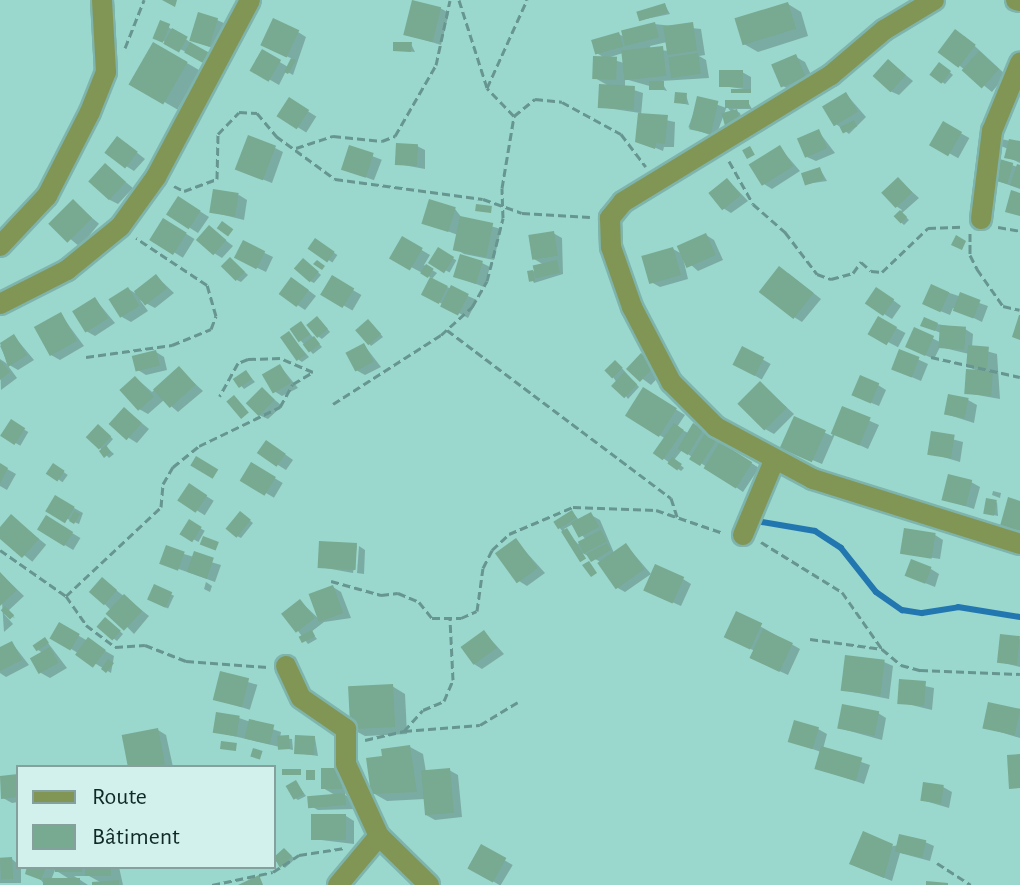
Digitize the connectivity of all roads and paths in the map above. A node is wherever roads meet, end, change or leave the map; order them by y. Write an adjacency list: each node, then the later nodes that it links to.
1 (102, 0): 9 (street)
2 (144, 0): 9 (path)
3 (250, 0): 14 (street)
4 (450, 0): 13 (path)
5 (459, 0): 10 (path)
6 (527, 0): 10 (path)
7 (934, 0): 12 (street)
8 (1020, 63): 18 (street)
9 (106, 72): 21 (street)
10 (487, 88): 11 (path)
11 (514, 116): 15 (path); 16 (path)
12 (722, 143): 15 (street); 23 (path)
13 (296, 148): 14 (path); 16 (path)
14 (156, 177): 19 (street)
15 (656, 179): 17 (street)
16 (503, 206): 17 (path); 24 (path)
17 (610, 218): 30 (street)
18 (981, 219): 20 (path)
19 (120, 227): 22 (street); 25 (path)
20 (1020, 231)
21 (0, 246)
22 (0, 304)
23 (1020, 310)
24 (447, 330): 29 (path); 31 (path)
25 (86, 357)
26 (931, 357): 27 (path)
27 (1020, 377)
28 (220, 396): 36 (path)
29 (333, 404)
30 (774, 461): 32 (street); 33 (street)
31 (677, 517): 32 (path); 37 (path)
32 (743, 535): 39 (path)
33 (1020, 544)
34 (0, 550): 36 (path)
35 (331, 581): 37 (path)
36 (66, 596): 40 (path)
37 (450, 618): 43 (path)
38 (810, 639): 39 (path)
39 (882, 649): 41 (path)
40 (286, 666): 44 (street)
41 (1020, 674)
42 (518, 702): 43 (path)
43 (404, 731): 44 (path)
44 (346, 764): 45 (street)
45 (379, 836): 47 (street); 49 (street)
46 (937, 863): 50 (path)
47 (342, 879): 48 (path)
48 (212, 885)
49 (429, 885)
50 (971, 885)

